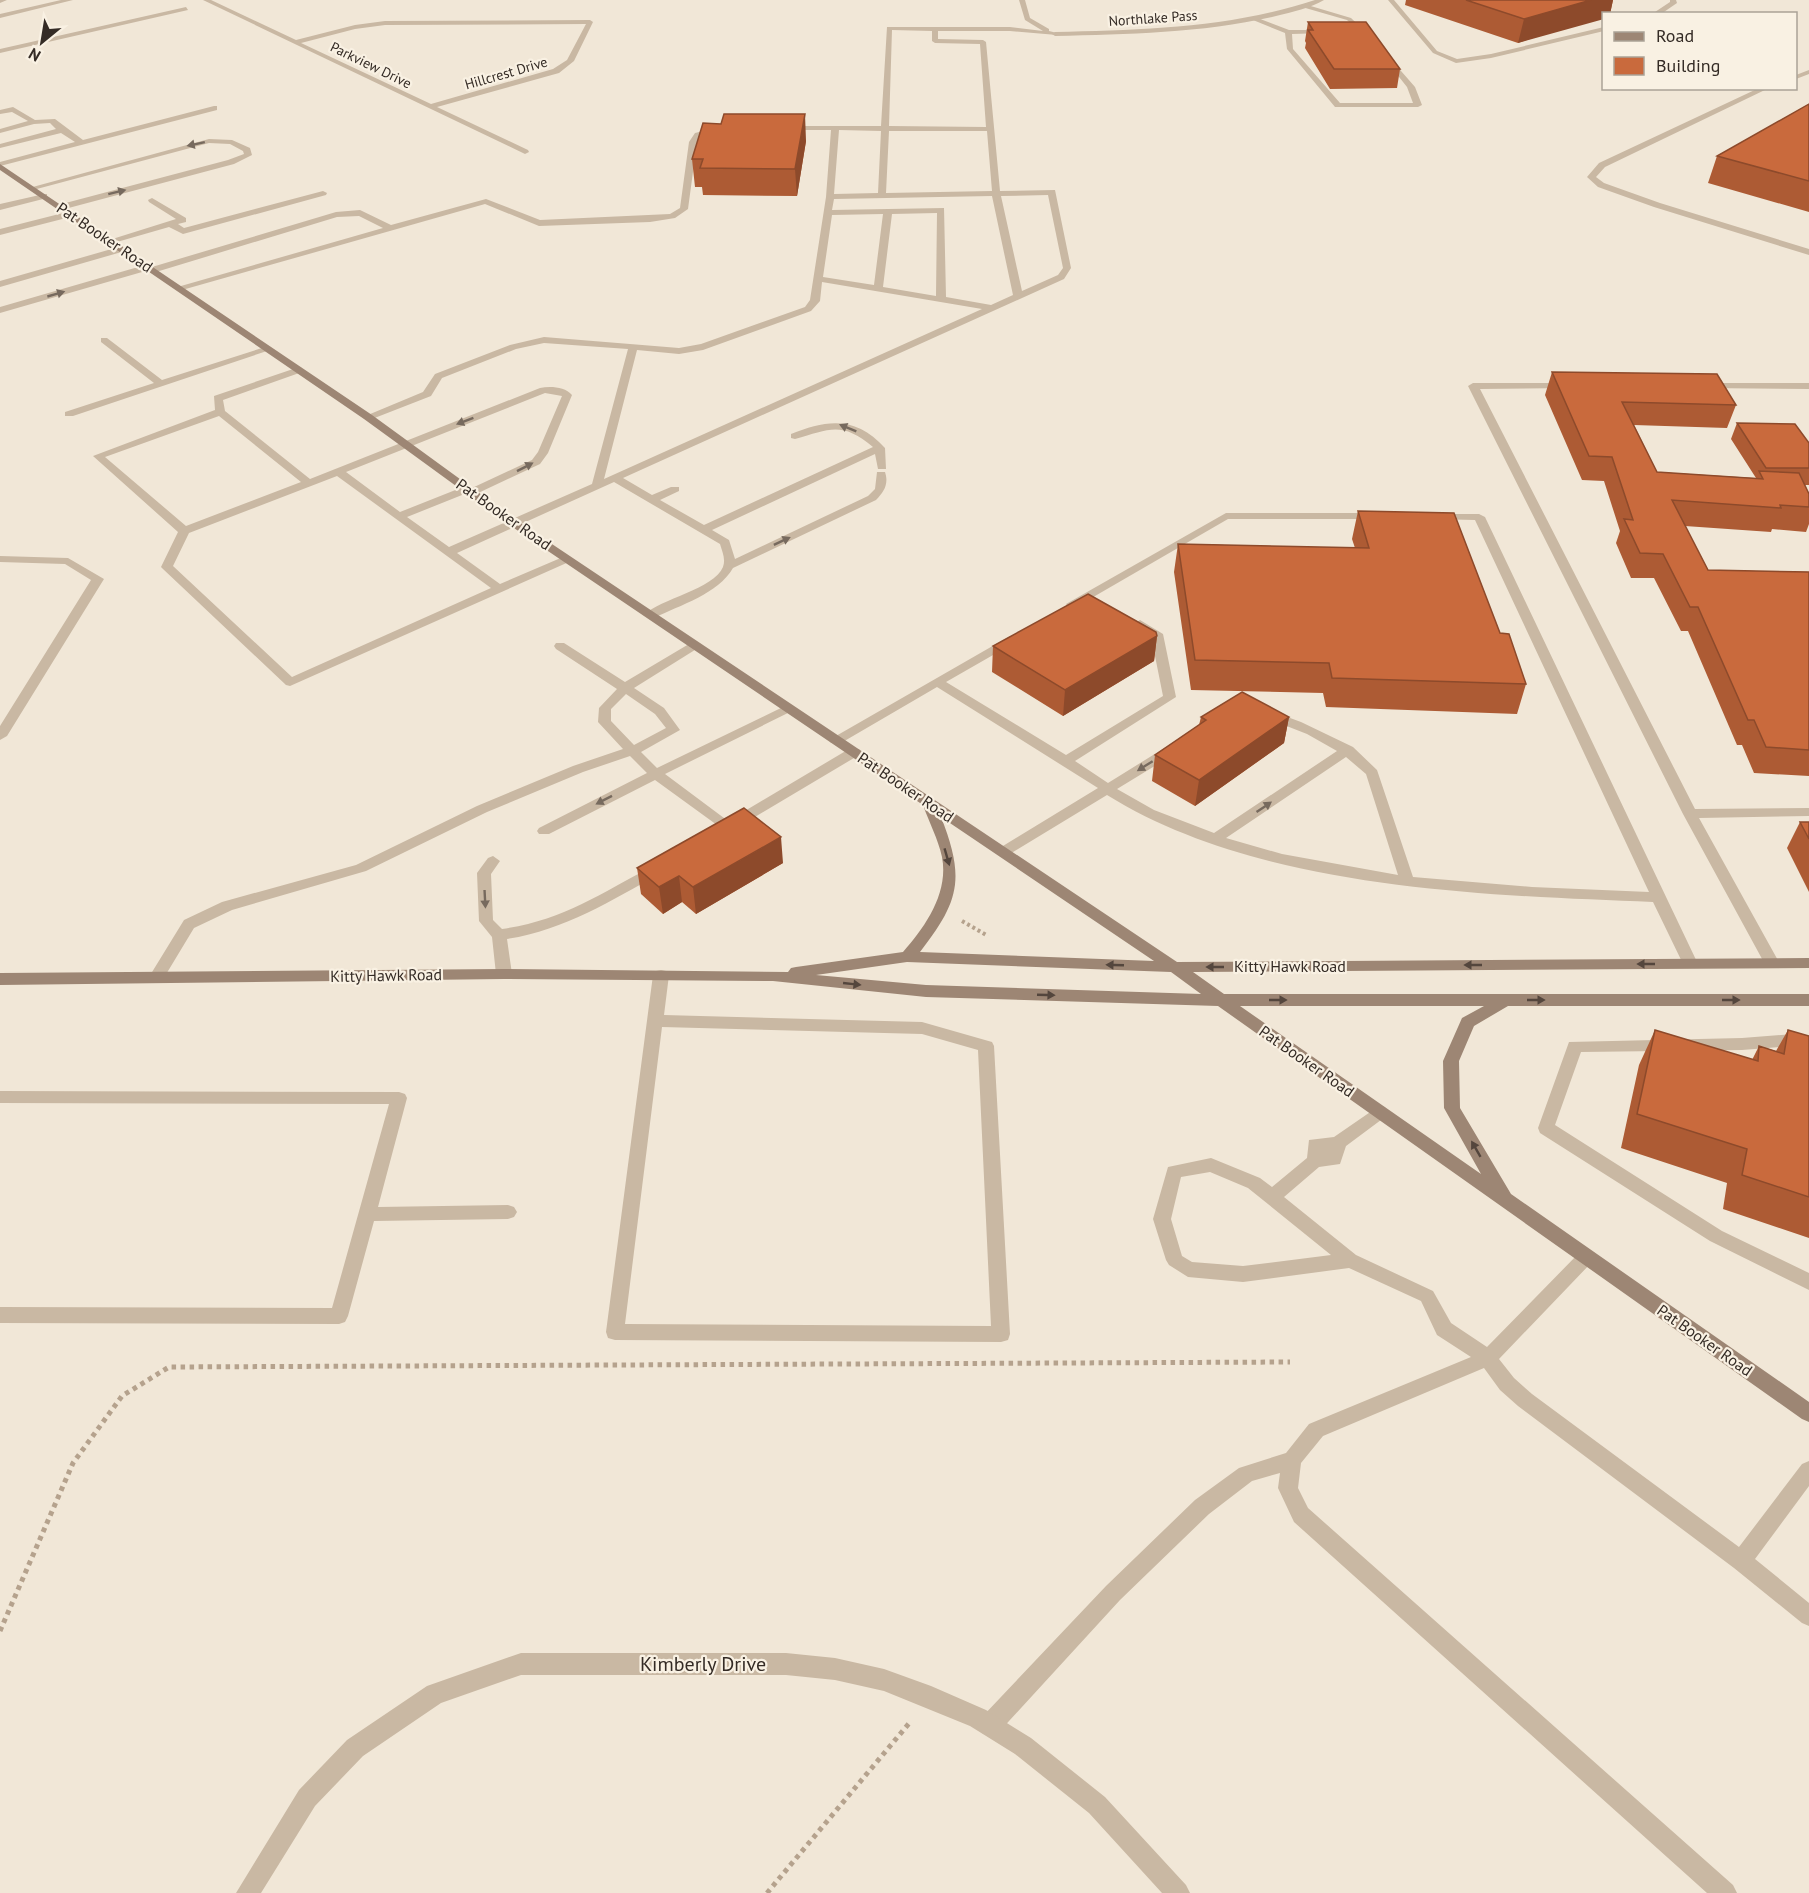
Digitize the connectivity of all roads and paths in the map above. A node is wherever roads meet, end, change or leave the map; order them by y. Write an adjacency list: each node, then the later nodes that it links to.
1 (70, 0): 10 (street)
2 (206, 0): 20 (street, Parkview Drive)
3 (1022, 0): 18 (street)
4 (1321, 0): 7 (street, Northlake Pass)
5 (1391, 0): 13 (street)
6 (1673, 0): 9 (street)
7 (1304, 6): 11 (street, Northlake Pass); 15 (street)
8 (186, 9): 21 (street)
9 (1658, 12)
10 (0, 16)
11 (1255, 19): 17 (street); 18 (street, Northlake Pass)
12 (934, 29): 18 (street, Northlake Pass); 31 (street, Northlake Pass); 32 (street)
13 (1602, 29)
14 (1351, 30): 15 (street)
15 (1361, 30): 19 (street)
16 (1340, 31): 17 (street)
17 (1288, 32): 22 (street)
18 (1055, 34)
19 (1373, 41)
20 (296, 42): 24 (street, Parkview Drive); 24 (street, Hillcrest Drive)
21 (0, 51)
22 (1386, 55)
23 (1762, 90): 56 (street)
24 (430, 107): 37 (street, Parkview Drive)
25 (214, 108): 35 (street)
26 (0, 112): 27 (street)
27 (34, 122): 33 (street); 34 (street)
28 (834, 128): 30 (street); 31 (street); 44 (street)
29 (728, 129): 52 (street)
30 (775, 129)
31 (885, 129): 32 (street); 42 (street)
32 (991, 129): 41 (street)
33 (62, 130): 35 (street); 36 (street)
34 (0, 131)
35 (81, 142): 38 (street)
36 (0, 146)
37 (525, 152)
38 (0, 165): 39 (main road, Pat Booker Road)
39 (33, 188): 43 (main road, Pat Booker Road); 47 (street, one-way to 39)
40 (322, 193): 51 (street)
41 (996, 193): 42 (street); 62 (street); 62 (street)
42 (882, 195): 44 (street)
43 (44, 196): 46 (street); 47 (main road, Pat Booker Road)
44 (830, 197): 49 (street)
45 (152, 200): 51 (street)
46 (0, 207)
47 (61, 207): 50 (main road, Pat Booker Road)
48 (888, 211): 49 (street); 61 (street); 63 (street)
49 (828, 213): 58 (street)
50 (71, 214): 53 (street); 54 (main road, Pat Booker Road)
51 (171, 224): 54 (street)
52 (390, 228): 57 (street); 60 (street)
53 (0, 232)
54 (110, 241): 55 (main road, Pat Booker Road)
55 (122, 249): 57 (main road, Pat Booker Road); 59 (street)
56 (1809, 252)
57 (150, 268): 60 (main road, Pat Booker Road); 65 (street, one-way to 57)
58 (819, 279): 61 (street); 67 (street)
59 (0, 284)
60 (179, 288): 68 (main road, Pat Booker Road)
61 (878, 288): 63 (street)
62 (1018, 296): 64 (street)
63 (941, 299): 64 (street)
64 (993, 308): 81 (street)
65 (0, 310)
66 (104, 340): 70 (street)
67 (633, 347): 76 (street); 83 (street)
68 (268, 349): 69 (main road, Pat Booker Road); 70 (street)
69 (299, 370): 74 (street); 76 (main road, Pat Booker Road)
70 (161, 384): 75 (street)
71 (1581, 386): 119 (street)
72 (1689, 386): 73 (street)
73 (1809, 386)
74 (220, 412): 82 (street); 92 (street)
75 (69, 414)
76 (368, 417): 78 (main road, Pat Booker Road)
77 (795, 436): 79 (street, one-way to 77)
78 (405, 444): 80 (street); 85 (main road, Pat Booker Road); 85 (street, one-way to 78)
79 (880, 448): 91 (street); 96 (street, one-way to 79)
80 (338, 471): 82 (street); 87 (street)
81 (614, 478): 83 (street); 86 (street)
82 (309, 483): 92 (street)
83 (597, 486): 90 (street)
84 (675, 489): 86 (street)
85 (470, 490): 87 (street); 90 (main road, Pat Booker Road)
86 (651, 500): 91 (street)
87 (399, 516): 93 (street)
88 (1387, 516): 98 (street)
89 (1422, 517): 128 (street)
90 (515, 524): 93 (street); 94 (main road, Pat Booker Road)
91 (703, 530): 96 (street)
92 (184, 531): 97 (street)
93 (448, 552): 97 (street)
94 (567, 559): 97 (street); 99 (main road, Pat Booker Road)
95 (0, 560): 108 (street)
96 (729, 566): 99 (street)
97 (499, 589)
98 (1059, 612)
99 (650, 615): 102 (main road, Pat Booker Road)
100 (1128, 617): 114 (street)
101 (1018, 635): 104 (street)
102 (694, 645): 105 (street); 106 (main road, Pat Booker Road)
103 (560, 646): 105 (street)
104 (937, 682): 109 (street); 114 (street)
105 (625, 688): 112 (street); 112 (street)
106 (790, 709): 109 (main road, Pat Booker Road); 115 (street)
107 (1256, 712): 111 (street)
108 (0, 736)
109 (836, 740): 113 (main road, Pat Booker Road)
110 (1185, 741): 116 (street, one-way to 116)
111 (1348, 750): 123 (street, one-way to 111); 127 (street)
112 (632, 751): 115 (street); 140 (street)
113 (854, 752): 117 (main road, Pat Booker Road); 120 (street)
114 (1066, 761): 116 (street)
115 (656, 774): 120 (street); 121 (street, one-way to 121)
116 (1108, 790): 123 (street); 124 (street)
117 (929, 802): 124 (main road, Pat Booker Road); 132 (main road, one-way to 132)
118 (1809, 812): 119 (street)
119 (1690, 814): 135 (street)
120 (728, 828): 122 (street)
121 (544, 831)
122 (711, 838)
123 (1215, 839): 127 (street)
124 (1003, 852): 136 (main road, Pat Booker Road)
125 (493, 861): 130 (street, one-way to 130)
126 (667, 863): 130 (street)
127 (1407, 880): 128 (street)
128 (1658, 897): 134 (street)
129 (962, 921): 131 (path)
130 (499, 935): 137 (street)
131 (993, 939)
132 (907, 957): 136 (main road, Kitty Hawk Road, one-way to 132); 139 (main road, Kitty Hawk Road)
133 (1809, 963): 135 (main road, Kitty Hawk Road)
134 (1690, 964): 135 (main road, Kitty Hawk Road); 136 (main road, Kitty Hawk Road, one-way to 136)
135 (1772, 964)
136 (1174, 967): 142 (main road, Pat Booker Road)
137 (504, 974): 138 (main road, Kitty Hawk Road); 140 (main road, Kitty Hawk Road)
138 (661, 975): 139 (main road, Kitty Hawk Road); 145 (street)
139 (773, 976): 142 (main road, Kitty Hawk Road, one-way to 142)
140 (158, 977): 141 (main road, Kitty Hawk Road)
141 (0, 979)
142 (1220, 1000): 143 (main road, Kitty Hawk Road, one-way to 143); 148 (main road, Pat Booker Road)
143 (1505, 1000): 144 (main road, Kitty Hawk Road, one-way to 144); 150 (main road, one-way to 143)
144 (1809, 1000)
145 (655, 1021): 145 (street)
146 (1809, 1043): 155 (street)
147 (0, 1097): 152 (street)
148 (1379, 1112): 149 (street); 150 (main road, Pat Booker Road)
149 (1272, 1197): 154 (street); 154 (street)
150 (1504, 1199): 153 (main road, Pat Booker Road)
151 (508, 1212): 152 (street)
152 (368, 1214): 156 (street)
153 (1586, 1257): 157 (street); 159 (main road, Pat Booker Road)
154 (1350, 1260): 157 (street)
155 (1809, 1282)
156 (0, 1314)
157 (1488, 1358): 160 (street); 162 (street)
158 (1290, 1362): 164 (path)
159 (1809, 1413)
160 (1292, 1460): 166 (street); 170 (street)
161 (1809, 1470): 162 (street)
162 (1741, 1562): 163 (street)
163 (1809, 1616)
164 (0, 1631)
165 (932, 1697): 166 (street, Kimberly Drive); 167 (street, Kimberly Drive); 168 (path)
166 (990, 1725): 169 (street, Kimberly Drive)
167 (248, 1893)
168 (767, 1893)
169 (1178, 1893)
170 (1725, 1893)

